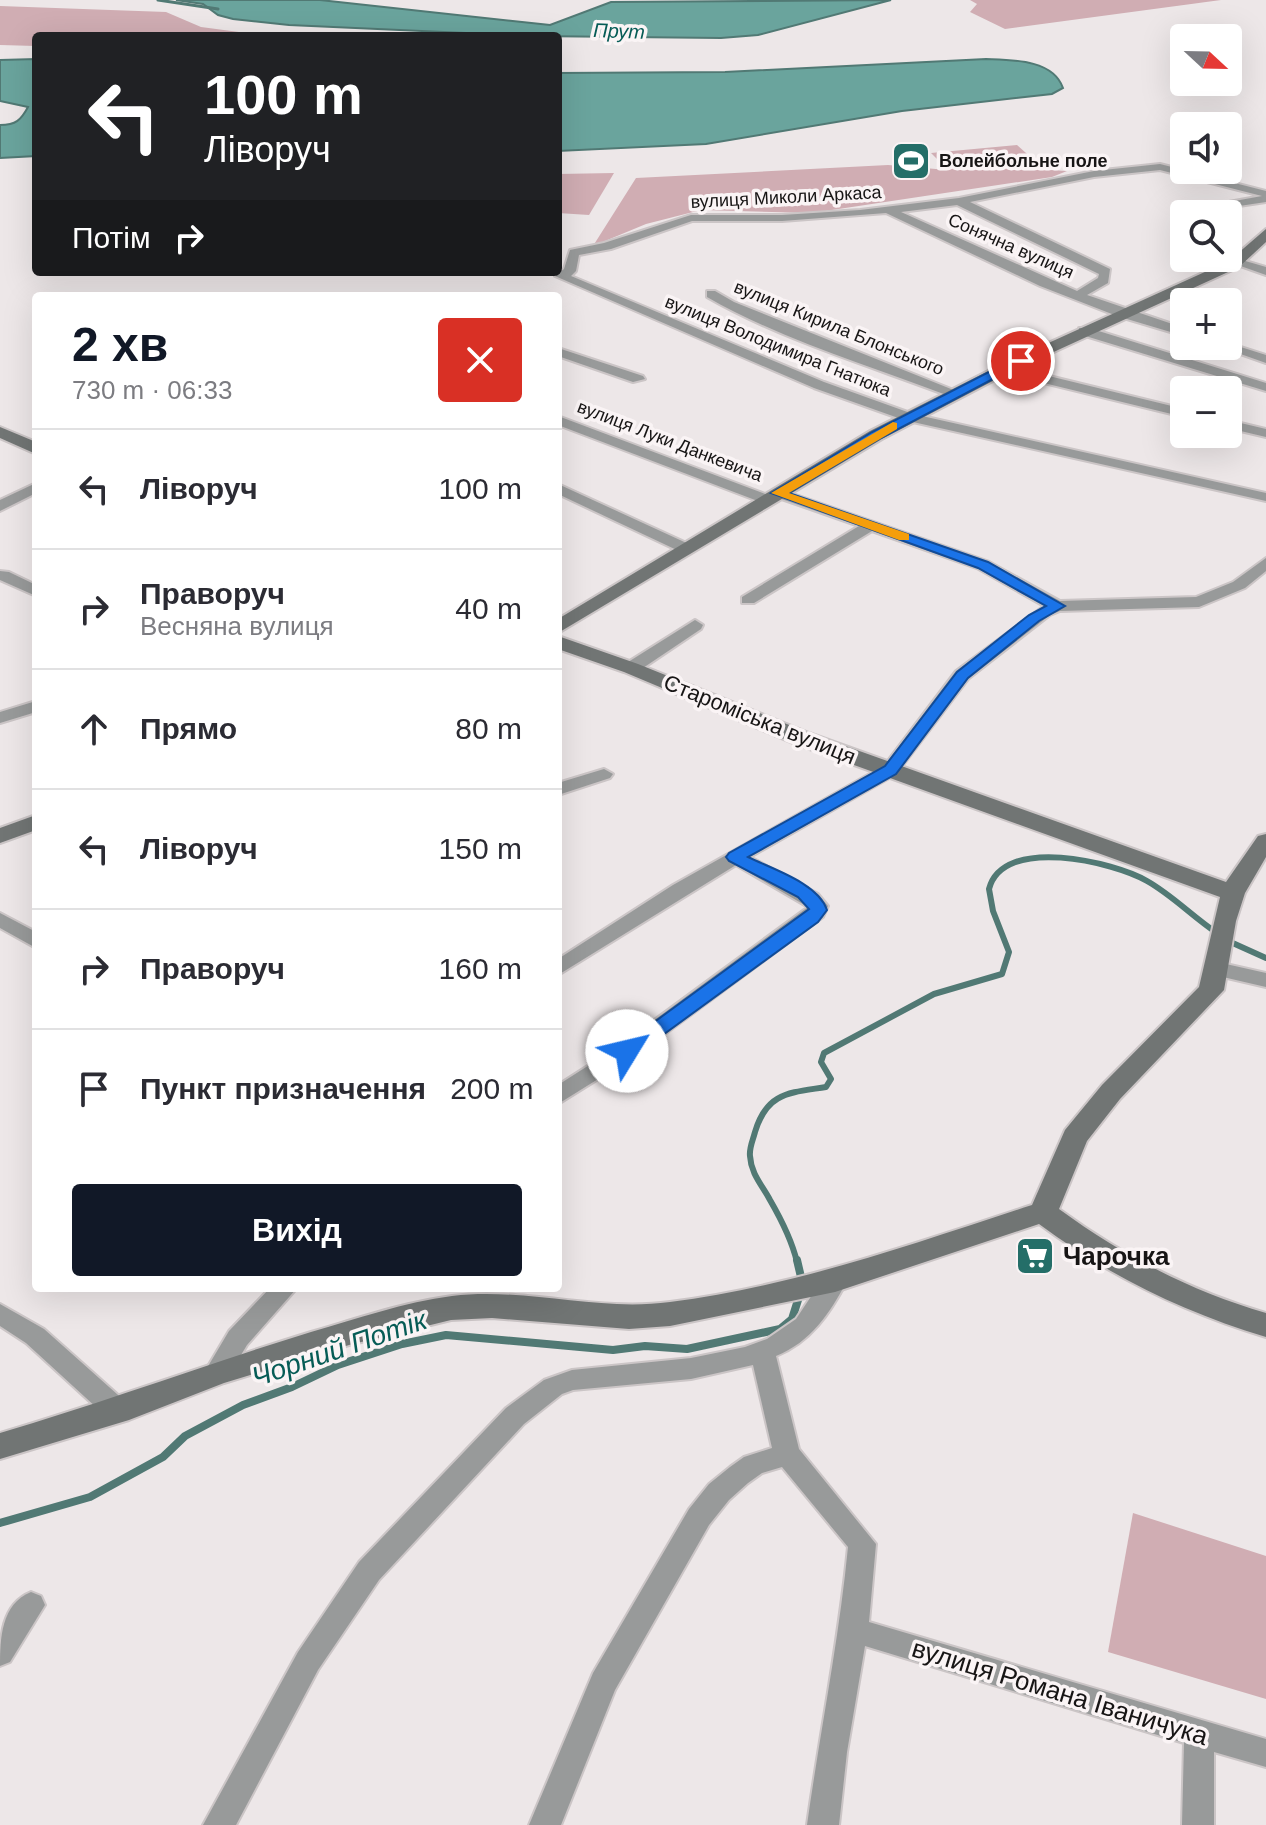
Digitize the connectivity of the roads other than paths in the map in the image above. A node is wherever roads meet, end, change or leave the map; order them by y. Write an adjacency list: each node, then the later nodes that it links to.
1 (1266, 197): 2 (street, вулиця Миколи Аркаса); 3 (street)
2 (959, 201): 4 (street, вулиця Миколи Аркаса); 13 (street)
3 (1242, 202)
4 (887, 210): 10 (street, вулиця Миколи Аркаса); 13 (street, Сонячна вулиця)
5 (1266, 233): 6 (street)
6 (1242, 258)
7 (1242, 262): 8 (street)
8 (1266, 271)
9 (1214, 272): 14 (street)
10 (562, 275)
11 (561, 276): 25 (street, вулиця Володимира Гнатюка)
12 (711, 294): 23 (street, вулиця Кирила Блонського)
13 (1079, 295): 14 (street, Сонячна вулиця)
14 (1124, 312): 15 (street, Сонячна вулиця); 16 (street)
15 (1170, 327)
16 (1084, 331): 20 (street); 22 (street)
17 (1242, 351): 19 (street)
18 (562, 353): 21 (street)
19 (1266, 359)
20 (1004, 369): 23 (street); 24 (street)
21 (638, 379)
22 (1266, 387)
23 (954, 393): 25 (street)
24 (1170, 410)
25 (909, 417): 33 (street); 34 (street, вулиця Володимира Гнатюка)
26 (562, 421): 33 (street, вулиця Луки Данкевича)
27 (1242, 427): 28 (street)
28 (1266, 433)
29 (1, 434): 30 (street)
30 (32, 447)
31 (32, 489): 35 (street)
32 (562, 490): 37 (street)
33 (773, 497): 36 (street, вулиця Луки Данкевича); 37 (street)
34 (1266, 497)
35 (0, 506)
36 (872, 525): 41 (street); 42 (street, вулиця Луки Данкевича)
37 (687, 549): 43 (street)
38 (1266, 563): 42 (street)
39 (3, 575): 40 (street)
40 (32, 589)
41 (748, 600)
42 (1057, 606): 49 (street)
43 (562, 625)
44 (695, 625): 46 (street)
45 (562, 643): 46 (street, Староміська вулиця)
46 (631, 668): 49 (street, Староміська вулиця)
47 (32, 707): 48 (street)
48 (0, 718)
49 (890, 770): 55 (street); 56 (street, Староміська вулиця)
50 (604, 774): 51 (street)
51 (562, 788)
52 (32, 824): 53 (street)
53 (0, 836)
54 (1266, 841): 56 (street)
55 (735, 857): 60 (street); 62 (street)
56 (1233, 893): 59 (street)
57 (0, 919): 58 (street)
58 (32, 939)
59 (1218, 958): 61 (street); 63 (street)
60 (562, 965)
61 (1266, 980)
62 (562, 1093)
63 (1043, 1212): 64 (street); 67 (street)
64 (835, 1281): 68 (street); 69 (street)
65 (281, 1292): 69 (street)
66 (0, 1314): 70 (street)
67 (1266, 1325)
68 (763, 1354): 72 (street); 78 (street)
69 (217, 1373): 70 (street)
70 (118, 1411): 71 (street)
71 (0, 1446)
72 (787, 1454): 74 (street); 79 (street)
73 (31, 1605): 75 (street)
74 (854, 1630): 76 (street, вулиця Романа Іваничука); 80 (street)
75 (0, 1653)
76 (1199, 1734): 77 (street, вулиця Романа Іваничука); 81 (street)
77 (1266, 1753)
78 (219, 1825)
79 (545, 1825)
80 (823, 1825)
81 (1198, 1825)

